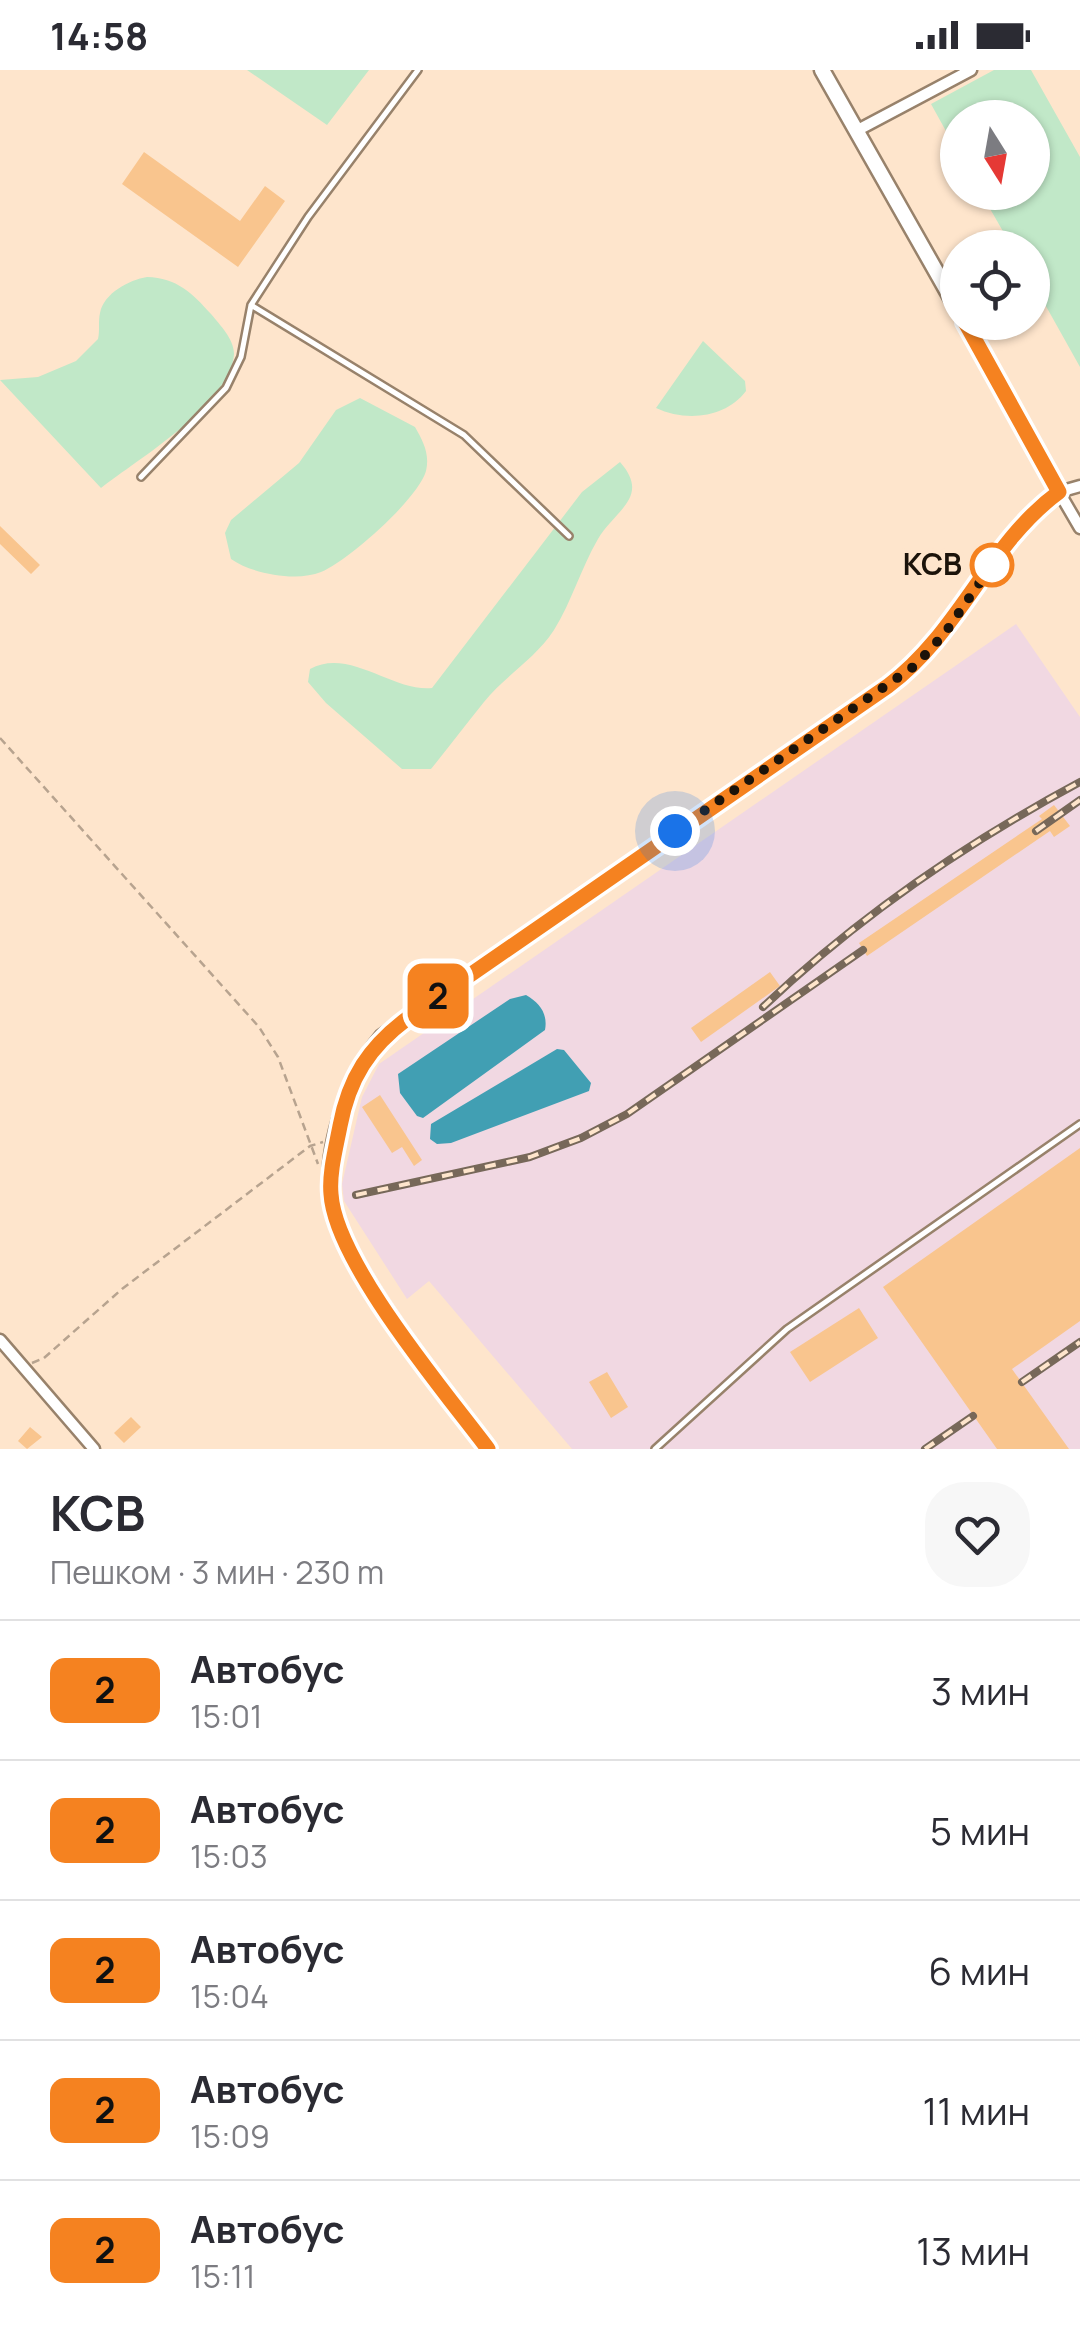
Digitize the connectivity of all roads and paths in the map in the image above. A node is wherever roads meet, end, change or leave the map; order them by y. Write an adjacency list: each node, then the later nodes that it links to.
1 (418, 70): 6 (lane)
2 (822, 70): 4 (street)
3 (971, 70): 4 (street)
4 (856, 131): 5 (street)
5 (940, 278)
6 (252, 304): 8 (lane); 12 (lane)
7 (974, 340): 10 (street)
8 (142, 478)
9 (1080, 486): 10 (street)
10 (1059, 492): 11 (street); 16 (street)
11 (1080, 528)
12 (568, 536)
13 (0, 738): 15 (path)
14 (1080, 1124): 21 (lane)
15 (310, 1146): 16 (path); 18 (path)
16 (330, 1195): 20 (street)
17 (0, 1340): 18 (street)
18 (21, 1368): 19 (street)
19 (94, 1449)
20 (488, 1449)
21 (655, 1449)

